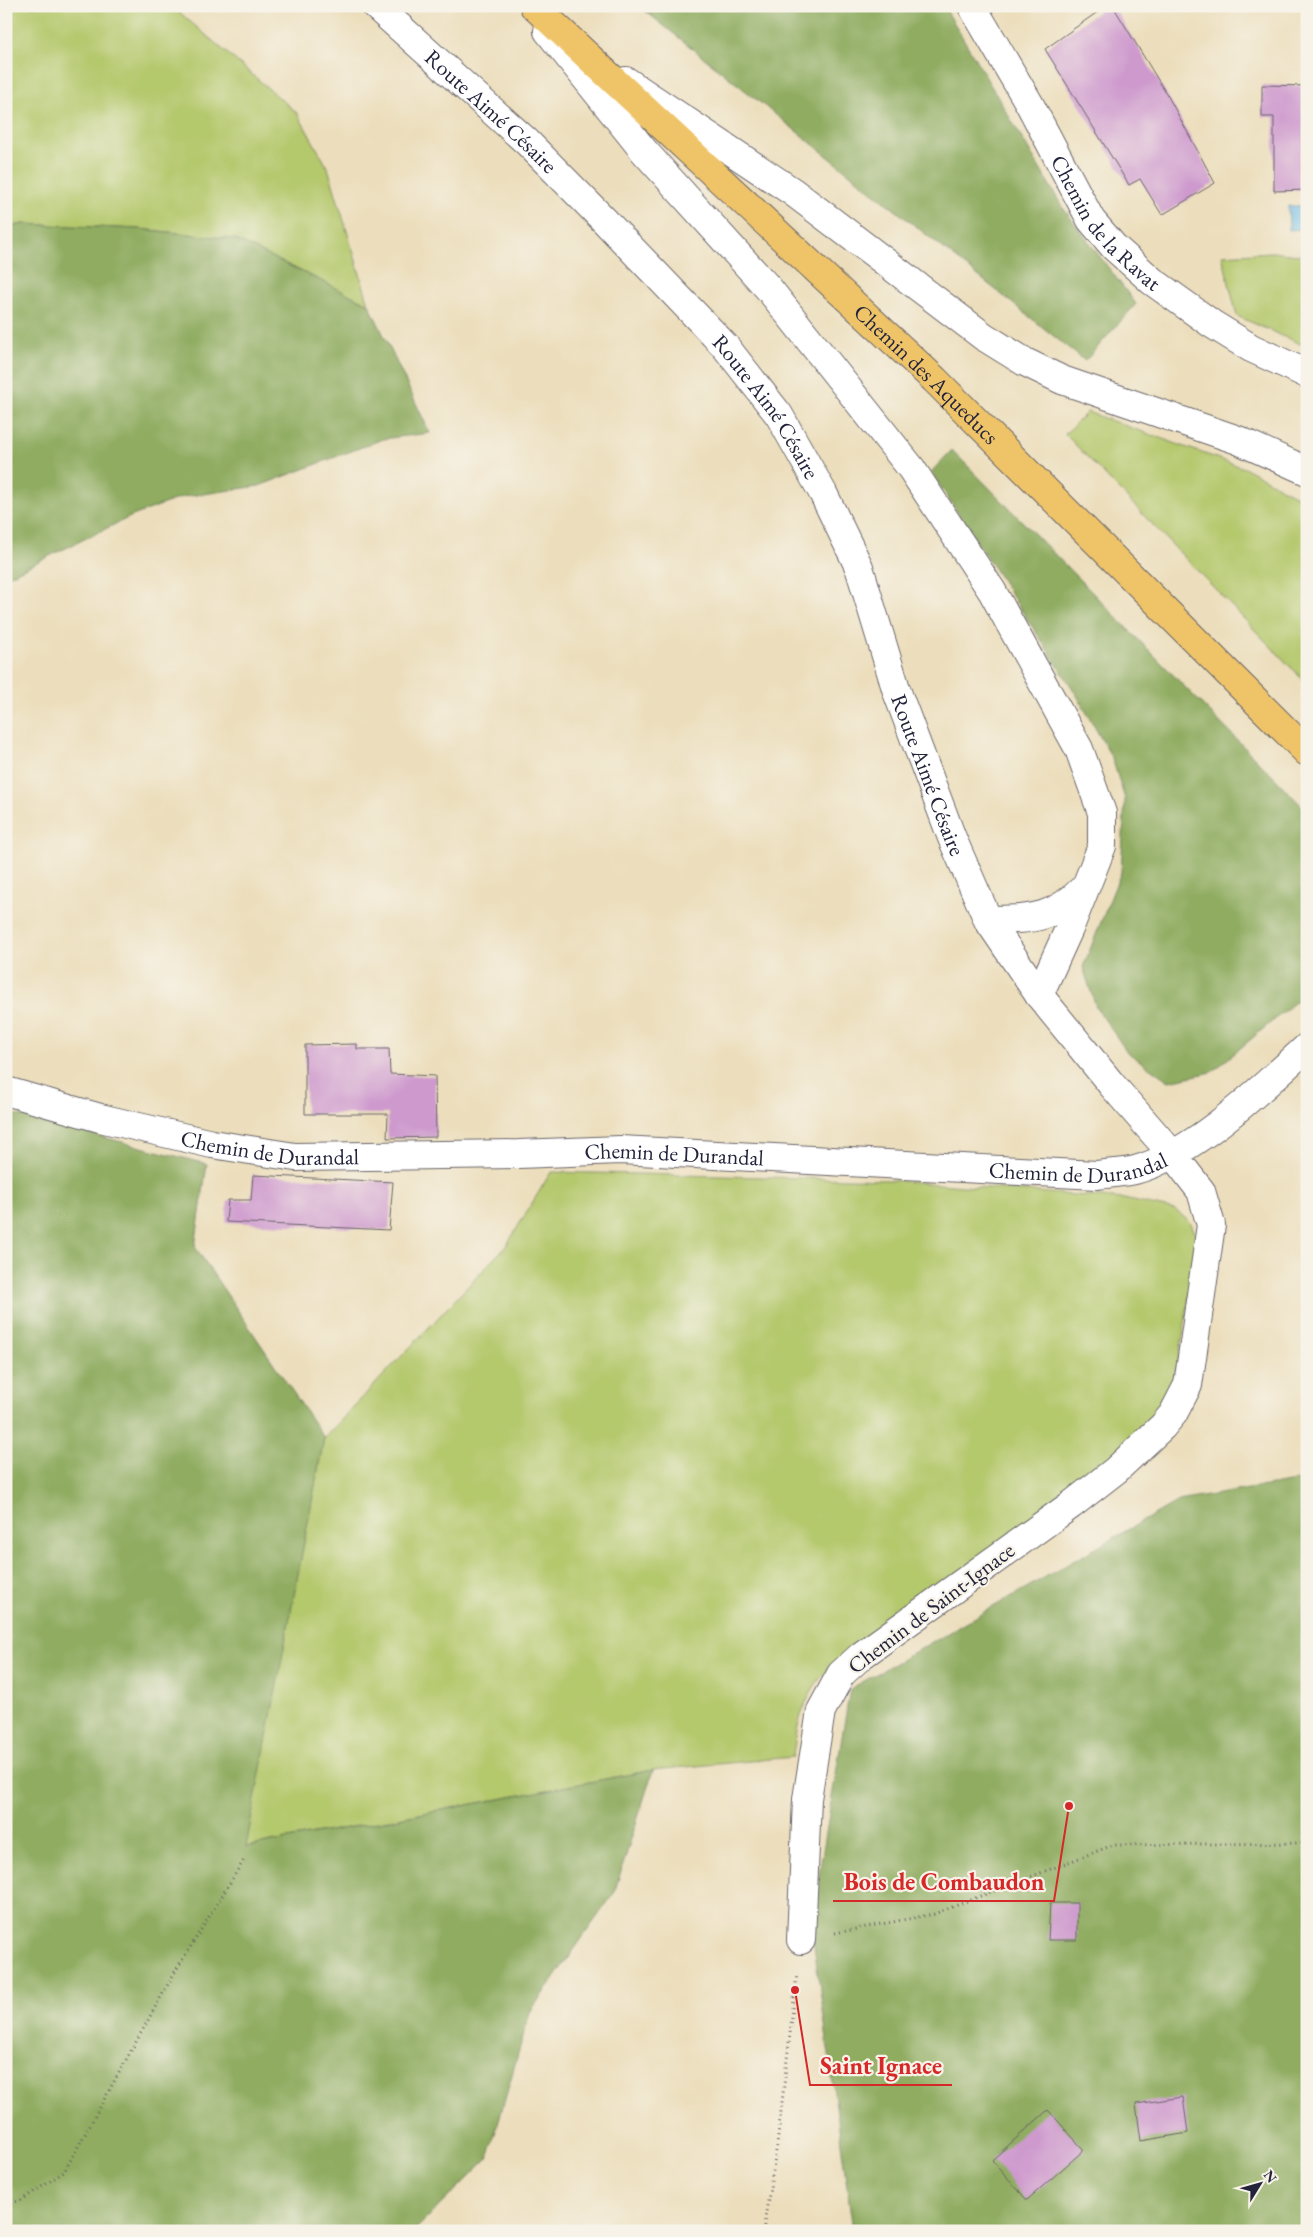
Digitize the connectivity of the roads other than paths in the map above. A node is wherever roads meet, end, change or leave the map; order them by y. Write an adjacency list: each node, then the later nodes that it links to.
1 (376, 6): 10 (street, Route Aimé Césaire)
2 (528, 6): 9 (street)
3 (534, 6): 5 (main road, Chemin des Aqueducs)
4 (972, 6): 6 (street, Chemin de la Ravat)
5 (592, 59): 7 (street); 8 (main road, Chemin des Aqueducs)
6 (1307, 374)
7 (1307, 471)
8 (1307, 752)
9 (1088, 884): 10 (street); 11 (street)
10 (988, 920): 11 (street, Route Aimé Césaire)
11 (1039, 995): 14 (street, Chemin de Saint-Ignace)
12 (1307, 1046): 14 (street, Chemin de Durandal)
13 (6, 1091): 14 (street, Chemin de Durandal)
14 (1173, 1155): 15 (street, Chemin de Saint-Ignace)
15 (802, 1940)

